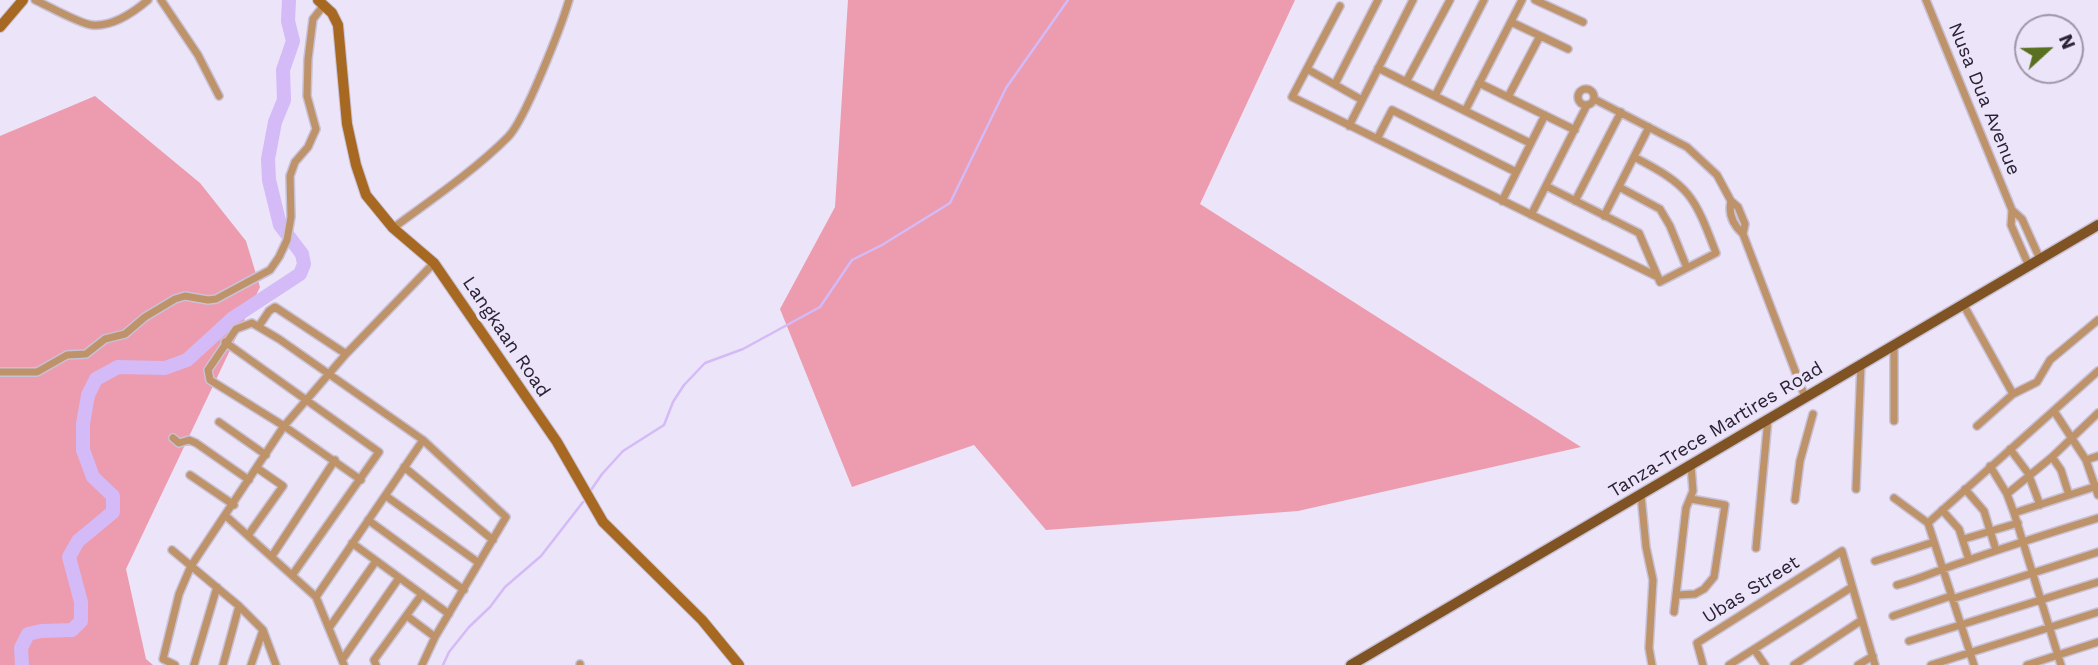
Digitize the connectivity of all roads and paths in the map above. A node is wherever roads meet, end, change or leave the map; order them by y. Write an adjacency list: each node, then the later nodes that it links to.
1 (23, 0): 17 (street)
2 (35, 0): 3 (street)
3 (148, 0)
4 (161, 0): 25 (street)
5 (569, 0): 49 (street)
6 (1378, 0): 24 (street)
7 (1413, 0): 20 (street)
8 (1450, 0): 22 (street)
9 (1484, 0): 26 (street)
10 (1522, 0): 15 (street)
11 (1535, 0): 16 (street)
12 (1926, 0): 45 (street, Nusa Dua Avenue)
13 (321, 3): 49 (street, Langkaan Road); 63 (street)
14 (1340, 6): 21 (street)
15 (1511, 22): 18 (street); 23 (street)
16 (1583, 22)
17 (0, 27)
18 (1540, 36): 19 (street); 27 (street)
19 (1568, 49)
20 (1378, 68): 22 (street); 29 (street)
21 (1307, 69): 24 (street); 34 (street)
22 (1406, 82): 26 (street)
23 (1479, 83): 27 (street); 31 (street)
24 (1335, 84): 29 (street)
25 (219, 96)
26 (1435, 96): 31 (street)
27 (1508, 97): 33 (street)
28 (1594, 99): 30 (street); 30 (street); 32 (street)
29 (1362, 100): 34 (street)
30 (1587, 105): 36 (street)
31 (1465, 111): 38 (street)
32 (1621, 113): 35 (street); 44 (street)
33 (1545, 115): 36 (street); 38 (street)
34 (1349, 126): 37 (street)
35 (1650, 127): 39 (street); 66 (street)
36 (1575, 130): 41 (street)
37 (1377, 139): 40 (street); 43 (street)
38 (1530, 143): 40 (street)
39 (1634, 158): 42 (street); 53 (street)
40 (1516, 172): 43 (street)
41 (1546, 186): 44 (street); 46 (street)
42 (1619, 187): 47 (street); 53 (street)
43 (1502, 201): 46 (street)
44 (1575, 201): 47 (street)
45 (2012, 210): 50 (street, Nusa Dua Avenue); 52 (street, Nusa Dua Avenue)
46 (1531, 215): 54 (street)
47 (1604, 216): 54 (street)
48 (2098, 225): 50 (main road, Tanza-Trece Martires Road)
49 (393, 228): 51 (street, Langkaan Road)
50 (2040, 259): 52 (main road, Tanza-Trece Martires Road)
51 (435, 263): 60 (street); 169 (street, Langkaan Road)
52 (2029, 265): 55 (main road, Tanza-Trece Martires Road)
53 (1687, 268): 54 (street)
54 (1658, 277)
55 (1962, 304): 59 (main road, Tanza-Trece Martires Road); 65 (street)
56 (2098, 320): 65 (street)
57 (258, 326): 58 (street); 60 (street); 64 (street)
58 (225, 342): 67 (street); 74 (street)
59 (1895, 344): 61 (main road, Tanza-Trece Martires Road); 72 (street)
60 (346, 354): 64 (street)
61 (1861, 363): 66 (main road, Tanza-Trece Martires Road); 93 (street)
62 (2098, 371): 68 (street)
63 (0, 372)
64 (330, 375): 67 (street); 78 (street)
65 (2014, 394): 75 (street)
66 (1805, 397): 71 (main road, Tanza-Trece Martires Road)
67 (306, 401): 74 (street); 92 (street)
68 (2054, 411): 76 (street); 79 (street)
69 (1813, 414): 102 (street)
70 (2096, 417): 76 (street)
71 (1768, 419): 85 (main road, Tanza-Trece Martires Road); 119 (street)
72 (1894, 421)
73 (219, 422): 80 (street)
74 (284, 426): 80 (street); 83 (street)
75 (1977, 426)
76 (2072, 436): 82 (street); 84 (street)
77 (173, 438): 91 (street)
78 (423, 440): 86 (street); 115 (street)
79 (2010, 449): 87 (street); 90 (street)
80 (266, 455): 88 (street)
81 (2098, 456): 84 (street)
82 (2052, 457): 90 (street); 98 (street)
83 (335, 460): 92 (street); 123 (street)
84 (2086, 460): 95 (street)
85 (1691, 465): 97 (main road, Tanza-Trece Martires Road); 101 (street)
86 (404, 467): 99 (street); 115 (street)
87 (1990, 467): 94 (street); 96 (street)
88 (257, 468): 91 (street); 113 (street)
89 (190, 475): 103 (street)
90 (2029, 475): 96 (street); 104 (street)
91 (249, 480): 103 (street)
92 (361, 480): 131 (street)
93 (1856, 489)
94 (1965, 489): 105 (street); 112 (street)
95 (2097, 489): 98 (street)
96 (2007, 494): 106 (street)
97 (1641, 495): 170 (main road, Tanza-Trece Martires Road); 171 (street)
98 (2069, 495): 104 (street)
99 (386, 496): 109 (street); 127 (street)
100 (1894, 498): 110 (street)
101 (1691, 499): 139 (street); 139 (street)
102 (1795, 500)
103 (234, 505): 107 (street)
104 (2040, 505): 106 (street)
105 (1942, 510): 110 (street); 114 (street)
106 (2014, 513): 111 (street)
107 (226, 516): 113 (street); 128 (street)
108 (2098, 518): 116 (street)
109 (368, 520): 117 (street); 137 (street)
110 (1928, 523): 118 (street)
111 (2018, 523): 112 (street); 116 (street)
112 (1991, 532): 114 (street); 121 (street)
113 (249, 534): 123 (street)
114 (1964, 539): 124 (street)
115 (493, 540): 127 (street)
116 (2024, 541): 121 (street); 130 (street)
117 (352, 542): 125 (street); 140 (street)
118 (1934, 542): 126 (street); 129 (street)
119 (1756, 548)
120 (172, 550): 128 (street)
121 (1996, 550): 124 (street)
122 (2098, 552): 130 (street)
123 (272, 556): 131 (street)
124 (1969, 560): 129 (street)
125 (376, 561): 132 (street); 151 (street)
126 (1875, 561)
127 (479, 563): 137 (street)
128 (191, 566): 135 (street); 162 (street)
129 (1942, 569): 134 (street); 141 (street)
130 (2033, 573): 141 (street); 142 (street)
131 (293, 574): 140 (street)
132 (399, 578): 138 (street); 161 (street)
133 (2098, 582): 142 (street)
134 (1897, 585)
135 (217, 587): 143 (street); 163 (street)
136 (1852, 587): 149 (street); 157 (street); 172 (street, Ubas Street)
137 (464, 590): 146 (street)
138 (422, 594): 146 (street); 147 (street)
139 (1678, 595): 144 (street)
140 (317, 597): 151 (street)
141 (1952, 598): 148 (street); 150 (street)
142 (2041, 600): 150 (street); 152 (street)
143 (239, 606): 153 (street); 164 (street)
144 (1674, 612)
145 (2098, 612): 152 (street)
146 (449, 614): 154 (street)
147 (407, 616): 154 (street); 167 (street)
148 (1893, 616)
149 (1862, 621): 160 (street); 175 (street)
150 (1961, 626): 155 (street); 158 (street)
151 (329, 628): 161 (street)
152 (2050, 628): 158 (street); 159 (street)
153 (263, 630): 165 (street); 166 (street)
154 (435, 637): 168 (street)
155 (1909, 641)
156 (2098, 642): 159 (street)
157 (1754, 649): 173 (street); 174 (street)
158 (1970, 653): 178 (street); 179 (street)
159 (2058, 655): 180 (street); 181 (street)
160 (1872, 656): 176 (street); 177 (street)
161 (343, 663)
162 (175, 665)
163 (194, 665)
164 (223, 665)
165 (251, 665)
166 (276, 665)
167 (376, 665)
168 (422, 665)
169 (739, 665)
170 (1351, 665)
171 (1652, 665)
172 (1703, 665)
173 (1729, 665)
174 (1765, 665)
175 (1794, 665)
176 (1858, 665)
177 (1875, 665)
178 (1931, 665)
179 (1973, 665)
180 (2028, 665)
181 (2062, 665)

